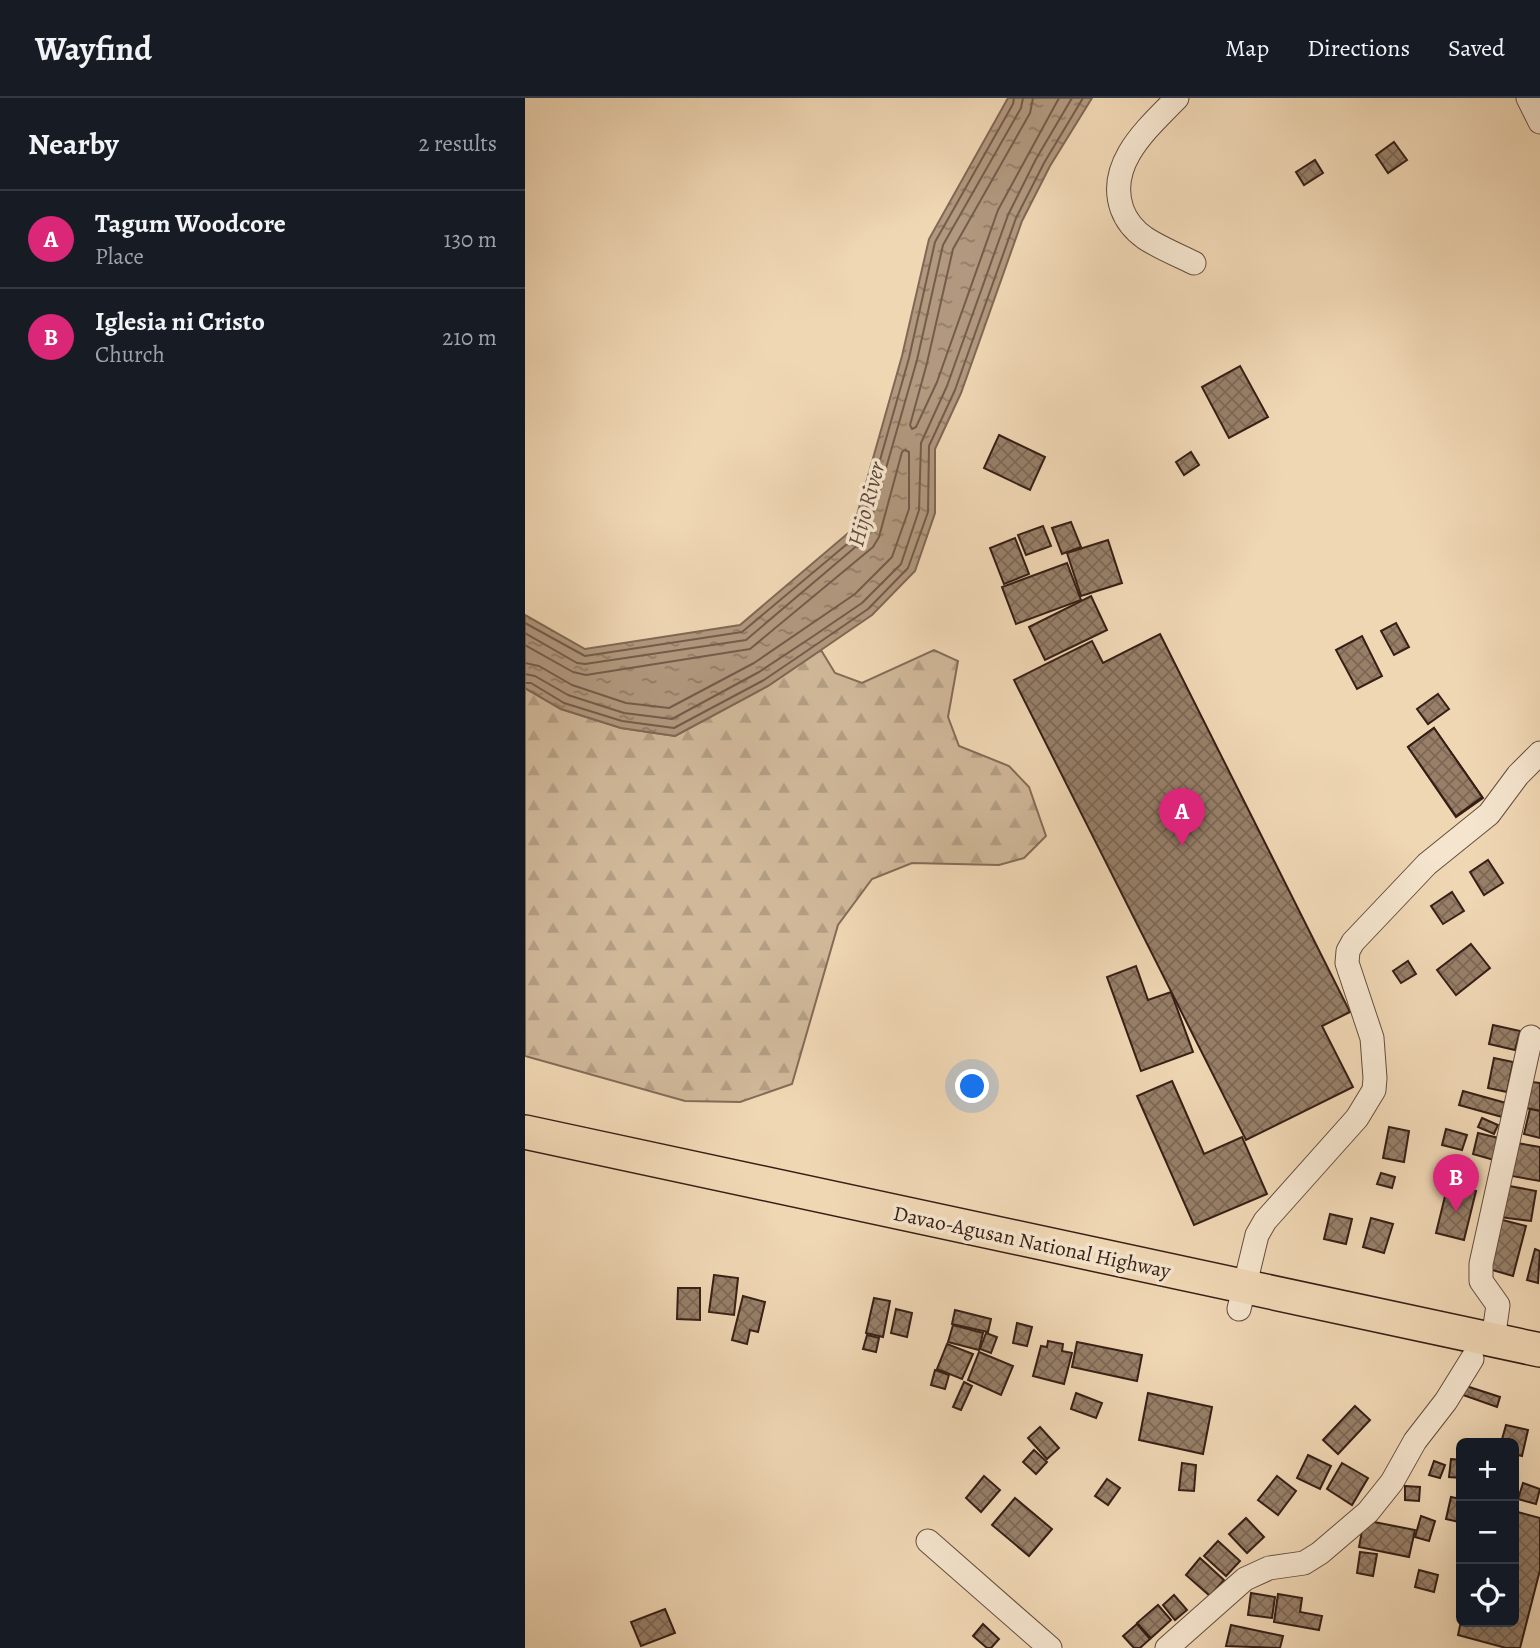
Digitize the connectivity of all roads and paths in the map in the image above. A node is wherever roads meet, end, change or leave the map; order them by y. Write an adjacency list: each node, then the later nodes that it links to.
1 (1177, 98): 4 (street)
2 (1528, 98): 3 (street)
3 (1540, 122)
4 (1194, 263)
5 (1540, 753): 9 (street)
6 (1531, 1037): 10 (street)
7 (525, 1132): 9 (highway, Davao-Agusan National Highway)
8 (525, 1155): 9 (highway, Davao-Agusan National Highway)
9 (1241, 1298): 10 (highway, Davao-Agusan National Highway)
10 (1483, 1350): 11 (highway, Davao-Agusan National Highway); 12 (highway, Davao-Agusan National Highway); 15 (street)
11 (1540, 1350)
12 (1540, 1373)
13 (929, 1541): 14 (street)
14 (1050, 1648)
15 (1167, 1648)

